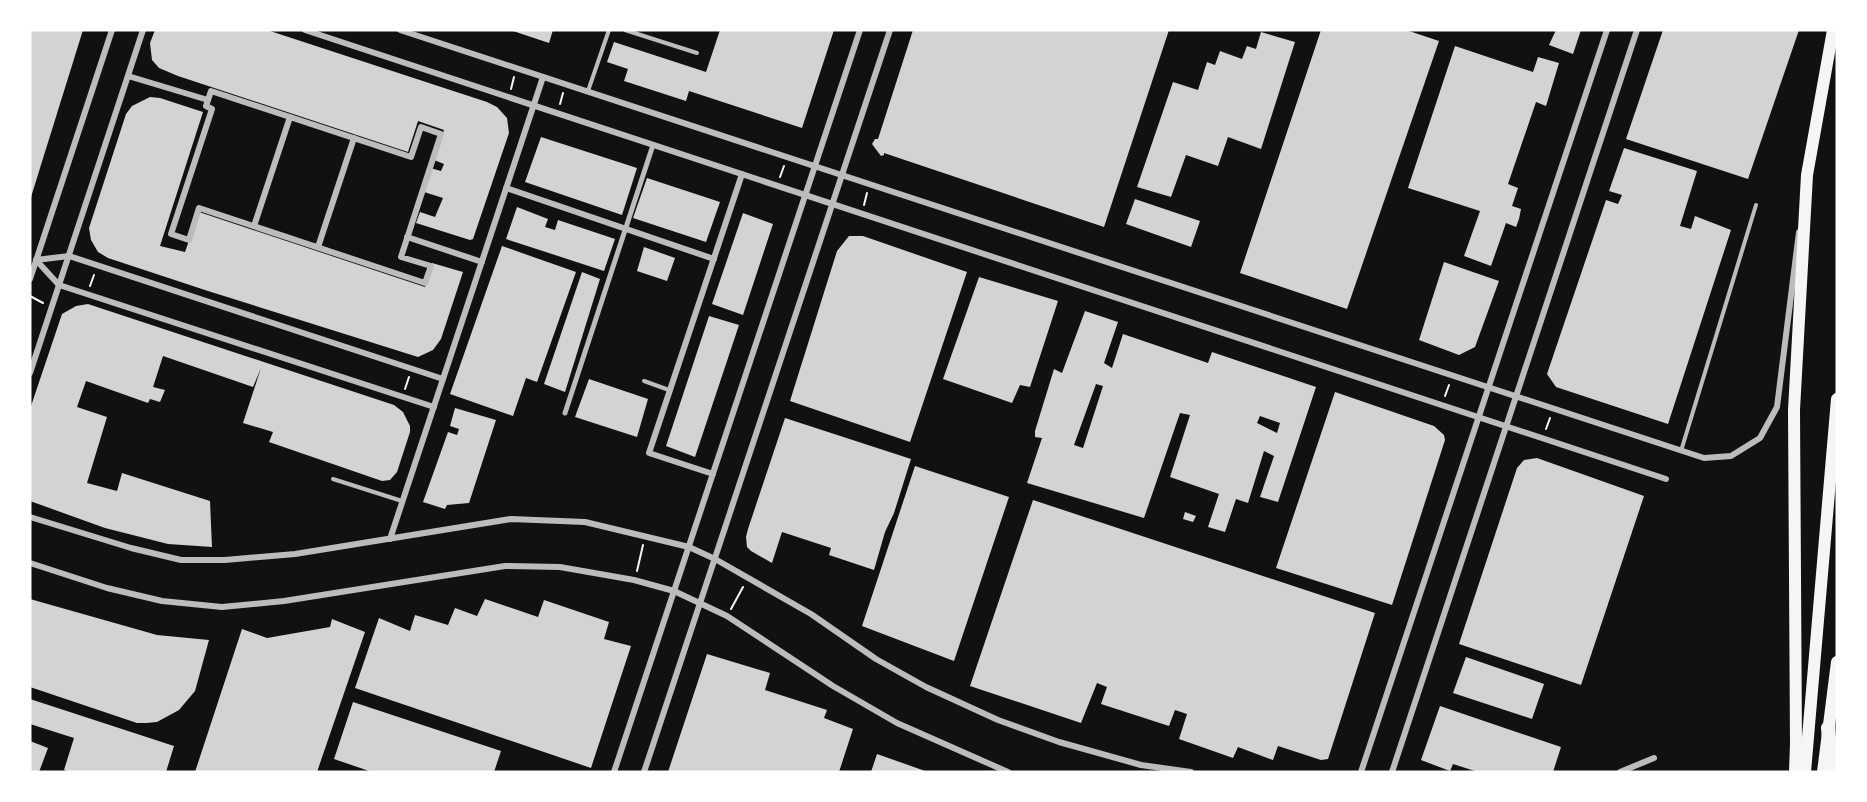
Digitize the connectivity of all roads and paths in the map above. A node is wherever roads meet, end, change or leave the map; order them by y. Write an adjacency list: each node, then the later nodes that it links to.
1 (112, 30): 43 (street)
2 (143, 30): 14 (street)
3 (305, 30): 18 (street)
4 (400, 30): 13 (street)
5 (609, 30): 17 (lane)
6 (625, 30): 12 (lane)
7 (860, 30): 26 (street)
8 (890, 30): 28 (street)
9 (1607, 30): 56 (street)
10 (1637, 30): 59 (street)
11 (1833, 30): 29 (main road)
12 (697, 53)
13 (517, 68): 15 (street); 18 (path)
14 (128, 76): 19 (street); 41 (street)
15 (543, 77): 16 (street); 20 (street)
16 (566, 85): 17 (street); 21 (path)
17 (588, 92): 25 (street)
18 (508, 97): 20 (street)
19 (208, 100): 22 (street); 37 (street)
20 (534, 105): 21 (street); 32 (street)
21 (557, 113): 24 (street)
22 (290, 117): 23 (street); 37 (street)
23 (354, 138): 39 (street); 40 (street)
24 (653, 145): 27 (street); 38 (street)
25 (786, 157): 26 (street); 31 (path)
26 (815, 166): 28 (street); 33 (street)
27 (742, 174): 31 (street); 42 (street)
28 (842, 175): 30 (street); 34 (street)
29 (1807, 175): 66 (street); 92 (main road)
30 (870, 185): 36 (path); 53 (street)
31 (778, 186): 33 (street)
32 (506, 188): 38 (street); 44 (street)
33 (805, 195): 34 (street); 67 (street)
34 (832, 204): 36 (street); 75 (street)
35 (1756, 205): 66 (lane)
36 (861, 213): 61 (street)
37 (254, 226): 40 (street)
38 (626, 229): 42 (street); 63 (street)
39 (407, 237): 40 (street); 44 (street)
40 (318, 247)
41 (69, 256): 43 (street); 45 (street); 47 (street)
42 (714, 259): 57 (street)
43 (36, 260): 46 (street); 47 (street)
44 (482, 262): 54 (street)
45 (97, 266): 48 (path); 51 (street)
46 (30, 279)
47 (59, 285): 48 (street); 50 (street)
48 (88, 295): 58 (street)
49 (30, 296): 50 (path)
50 (52, 307): 52 (street)
51 (412, 369): 54 (street); 58 (path)
52 (30, 373)
53 (1452, 376): 56 (street); 61 (path)
54 (443, 379): 62 (street)
55 (644, 381): 57 (lane)
56 (1488, 388): 59 (street); 64 (street)
57 (670, 390): 67 (street)
58 (402, 397): 62 (street)
59 (1516, 397): 65 (street); 66 (street)
60 (1837, 399): 93 (main road)
61 (1442, 405): 64 (street)
62 (434, 407): 70 (street)
63 (565, 413)
64 (1479, 417): 65 (street); 89 (street)
65 (1506, 426): 68 (street); 90 (street)
66 (1681, 451)
67 (713, 474): 74 (street)
68 (1666, 478)
69 (333, 479): 70 (lane)
70 (402, 501): 73 (street)
71 (30, 517): 73 (street)
72 (645, 536): 73 (street); 74 (street); 78 (path)
73 (390, 538)
74 (689, 547): 75 (street); 79 (street)
75 (715, 559): 77 (street); 80 (street)
76 (30, 563): 78 (street)
77 (749, 577): 81 (path); 88 (street)
78 (634, 580): 79 (street)
79 (674, 591): 80 (street); 85 (street)
80 (700, 603): 81 (street); 86 (street)
81 (728, 616): 87 (street)
82 (1837, 662): 83 (main road)
83 (1828, 729): 94 (main road); 95 (highway)
84 (1654, 758): 91 (street)
85 (614, 772)
86 (644, 772)
87 (1008, 772)
88 (1191, 772)
89 (1361, 772)
90 (1392, 772)
91 (1620, 772)
92 (1794, 772)
93 (1805, 772)
94 (1823, 772)
95 (1832, 772)

